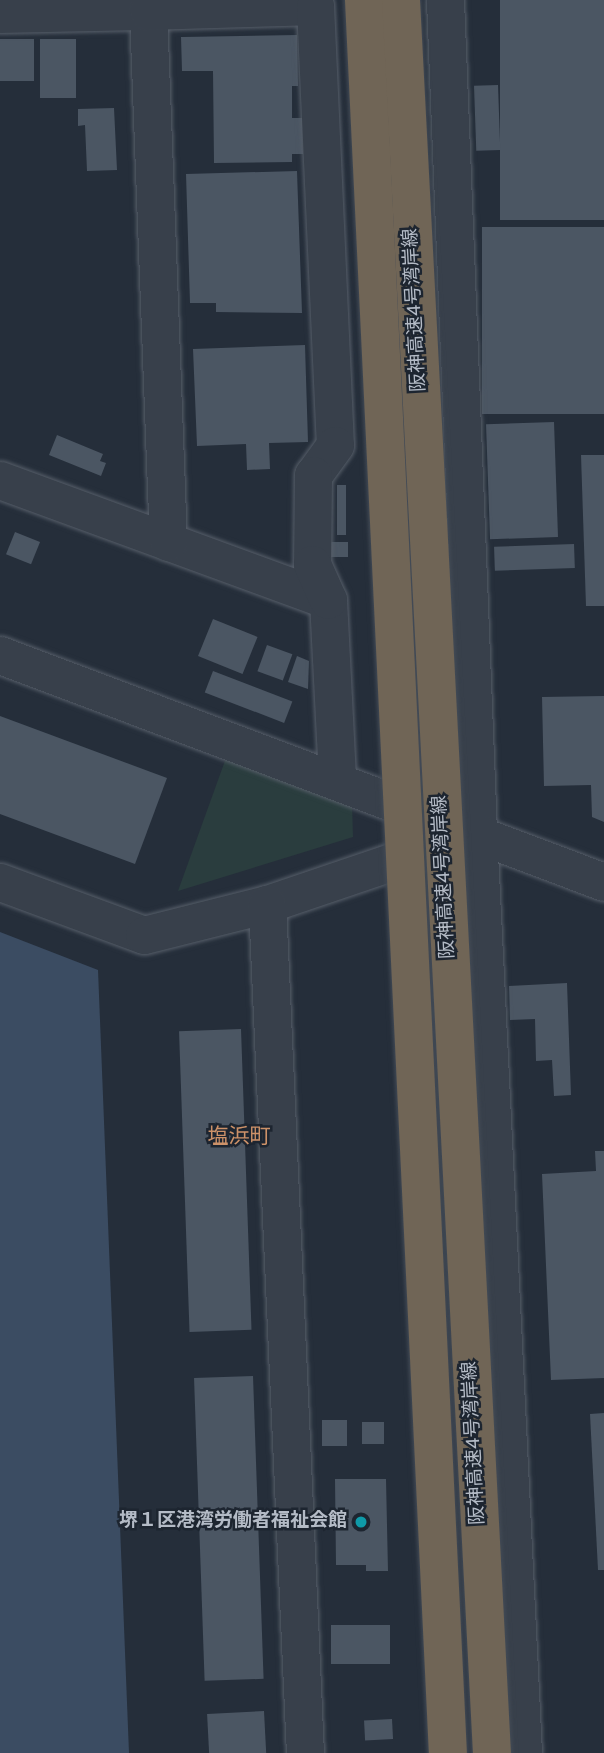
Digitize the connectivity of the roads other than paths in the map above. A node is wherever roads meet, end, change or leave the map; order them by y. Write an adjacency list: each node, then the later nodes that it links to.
1 (364, 0): 16 (highway, 阪神高速4号湾岸線, bridge)
2 (401, 0): 17 (highway, 阪神高速4号湾岸線, bridge)
3 (445, 0): 11 (street)
4 (148, 11): 5 (street); 7 (street); 8 (street)
5 (0, 13)
6 (0, 480): 7 (street)
7 (168, 542): 8 (street)
8 (328, 600): 10 (street)
9 (0, 655): 10 (street)
10 (337, 780): 11 (street)
11 (478, 832): 13 (street); 14 (street); 18 (street)
12 (0, 881): 14 (street)
13 (604, 881)
14 (267, 904): 15 (street)
15 (305, 1753)
16 (448, 1753)
17 (492, 1753)
18 (523, 1753)

